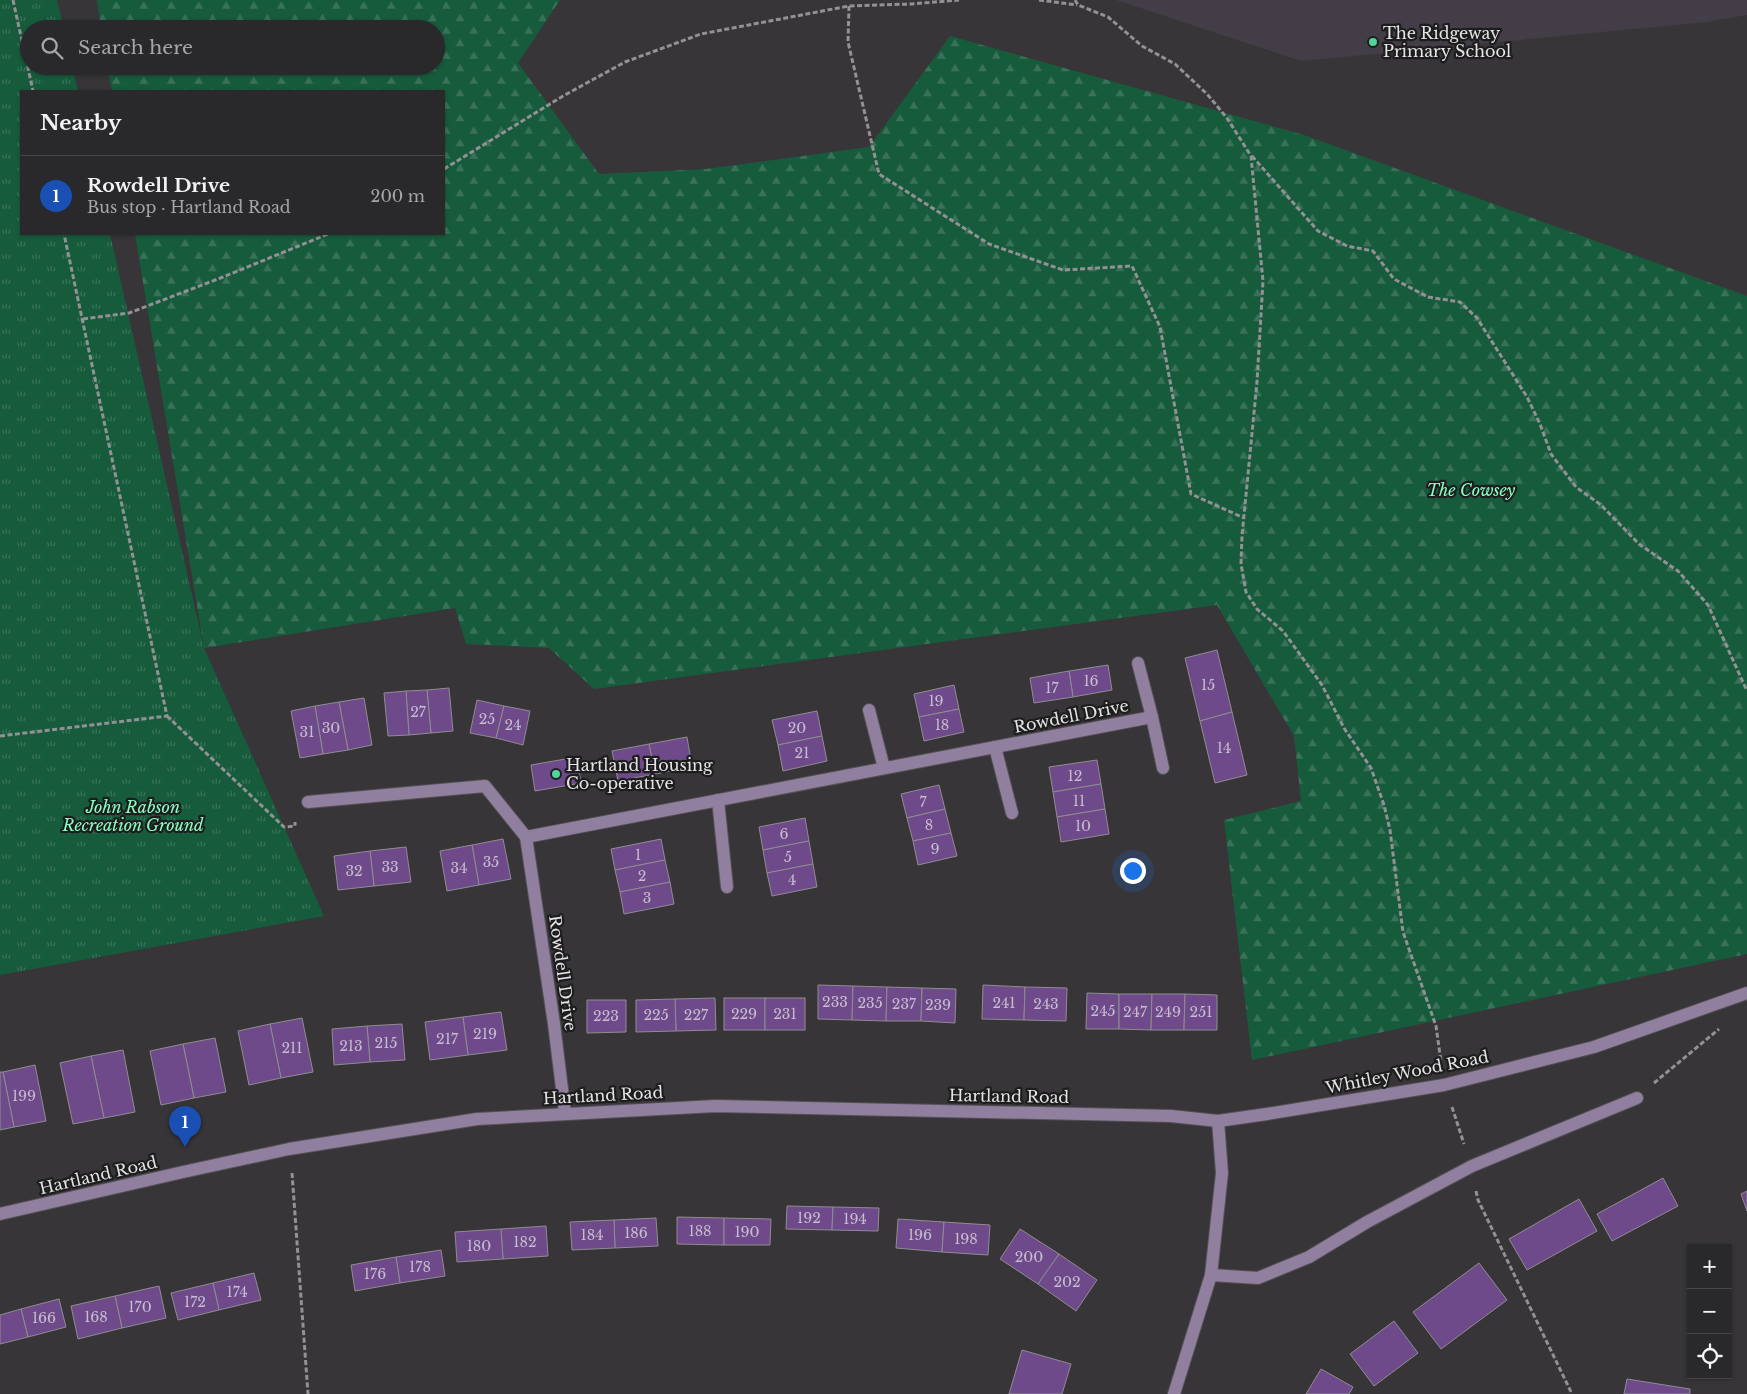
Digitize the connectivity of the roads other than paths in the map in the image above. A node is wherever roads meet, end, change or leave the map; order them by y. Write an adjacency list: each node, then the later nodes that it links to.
1 (1138, 663): 3 (street, Rowdell Drive)
2 (869, 710): 5 (street)
3 (1152, 718): 4 (street, Rowdell Drive); 6 (street, Rowdell Drive)
4 (995, 747): 5 (street, Rowdell Drive); 9 (street, Rowdell Drive)
5 (884, 768): 7 (street, Rowdell Drive)
6 (1163, 768)
7 (718, 800): 10 (street, Rowdell Drive); 11 (street)
8 (308, 802): 10 (street)
9 (1012, 813)
10 (526, 836): 14 (street, Rowdell Drive)
11 (727, 888)
12 (1747, 993): 15 (street, Whitley Wood Road)
13 (1637, 1098): 17 (street)
14 (565, 1113): 15 (street, Hartland Road); 16 (street, Hartland Road)
15 (1218, 1121): 17 (street)
16 (0, 1214)
17 (1211, 1275): 18 (street)
18 (1174, 1394)

